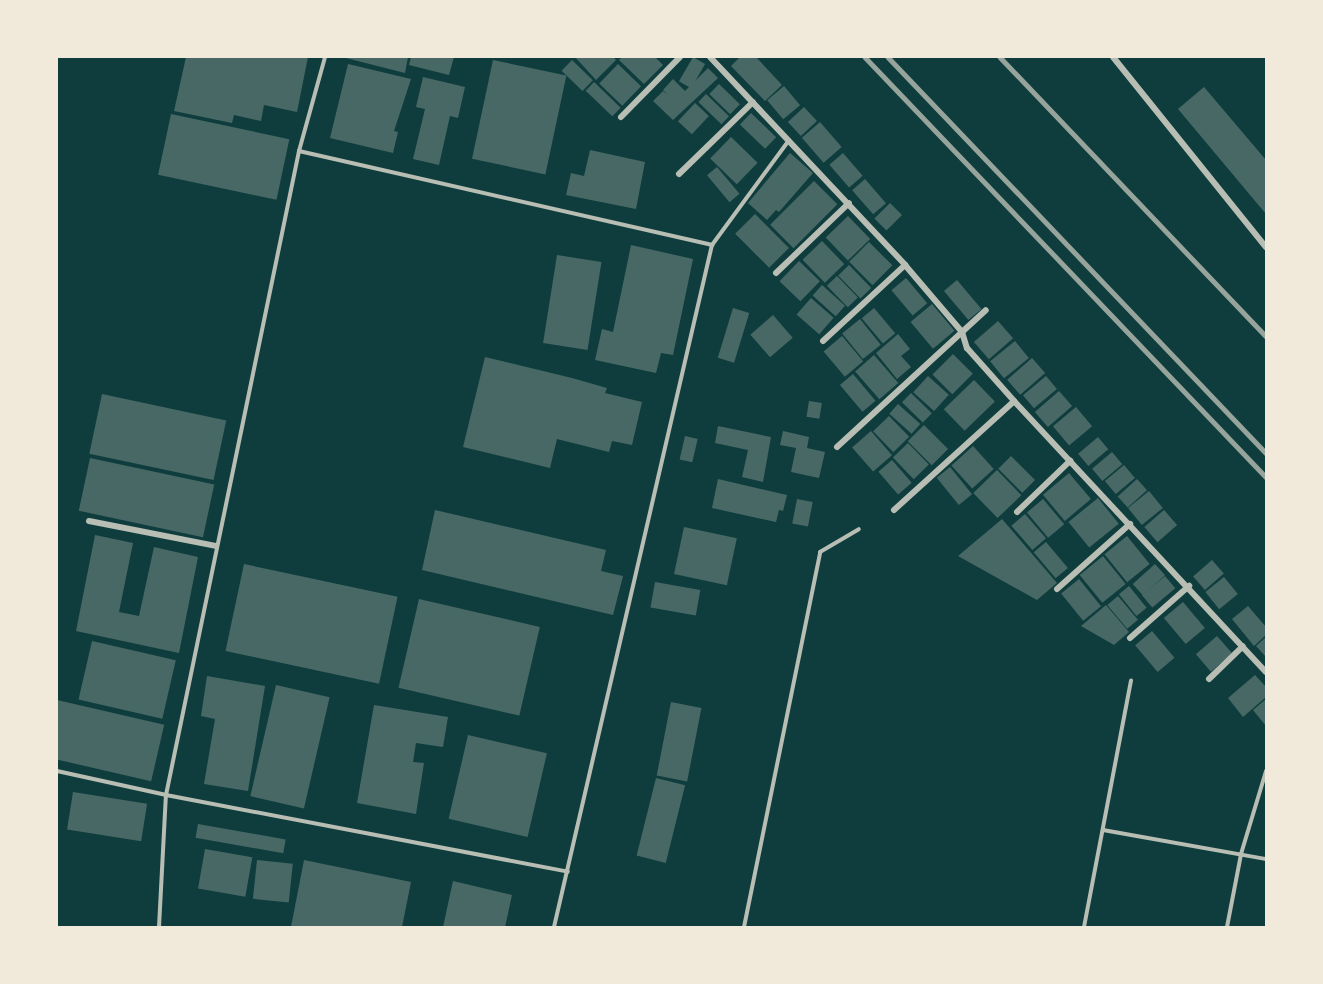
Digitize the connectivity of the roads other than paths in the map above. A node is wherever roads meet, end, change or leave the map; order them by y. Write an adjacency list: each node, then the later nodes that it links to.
1 (325, 57): 8 (lane)
2 (680, 57): 6 (street)
3 (710, 57): 5 (street)
4 (1113, 57): 12 (street)
5 (753, 102): 7 (street); 9 (street)
6 (621, 117)
7 (789, 140): 10 (street); 11 (lane)
8 (300, 151): 11 (lane); 26 (lane)
9 (680, 174)
10 (849, 203): 13 (street); 14 (street)
11 (712, 245): 40 (lane)
12 (1266, 247)
13 (905, 265): 16 (street); 17 (street)
14 (776, 273)
15 (986, 310): 16 (street)
16 (962, 332): 18 (street); 19 (street)
17 (823, 341)
18 (1014, 401): 20 (street); 21 (street)
19 (837, 447)
20 (1070, 461): 22 (street); 24 (street)
21 (894, 510)
22 (1017, 512)
23 (89, 521): 26 (street)
24 (1130, 524): 27 (street); 28 (street)
25 (859, 529): 43 (lane)
26 (216, 546): 36 (lane)
27 (1189, 586): 29 (street); 30 (street)
28 (1057, 590)
29 (1130, 638)
30 (1243, 646): 31 (street); 33 (street)
31 (1266, 672)
32 (1131, 680): 37 (lane)
33 (1209, 680)
34 (57, 771): 36 (lane)
35 (1266, 771): 38 (lane)
36 (166, 795): 40 (lane); 41 (lane)
37 (1102, 830): 38 (lane); 44 (lane)
38 (1241, 854): 39 (lane); 45 (lane)
39 (1266, 859)
40 (568, 872): 42 (lane)
41 (159, 927)
42 (554, 927)
43 (744, 927)
44 (1084, 927)
45 (1227, 927)

